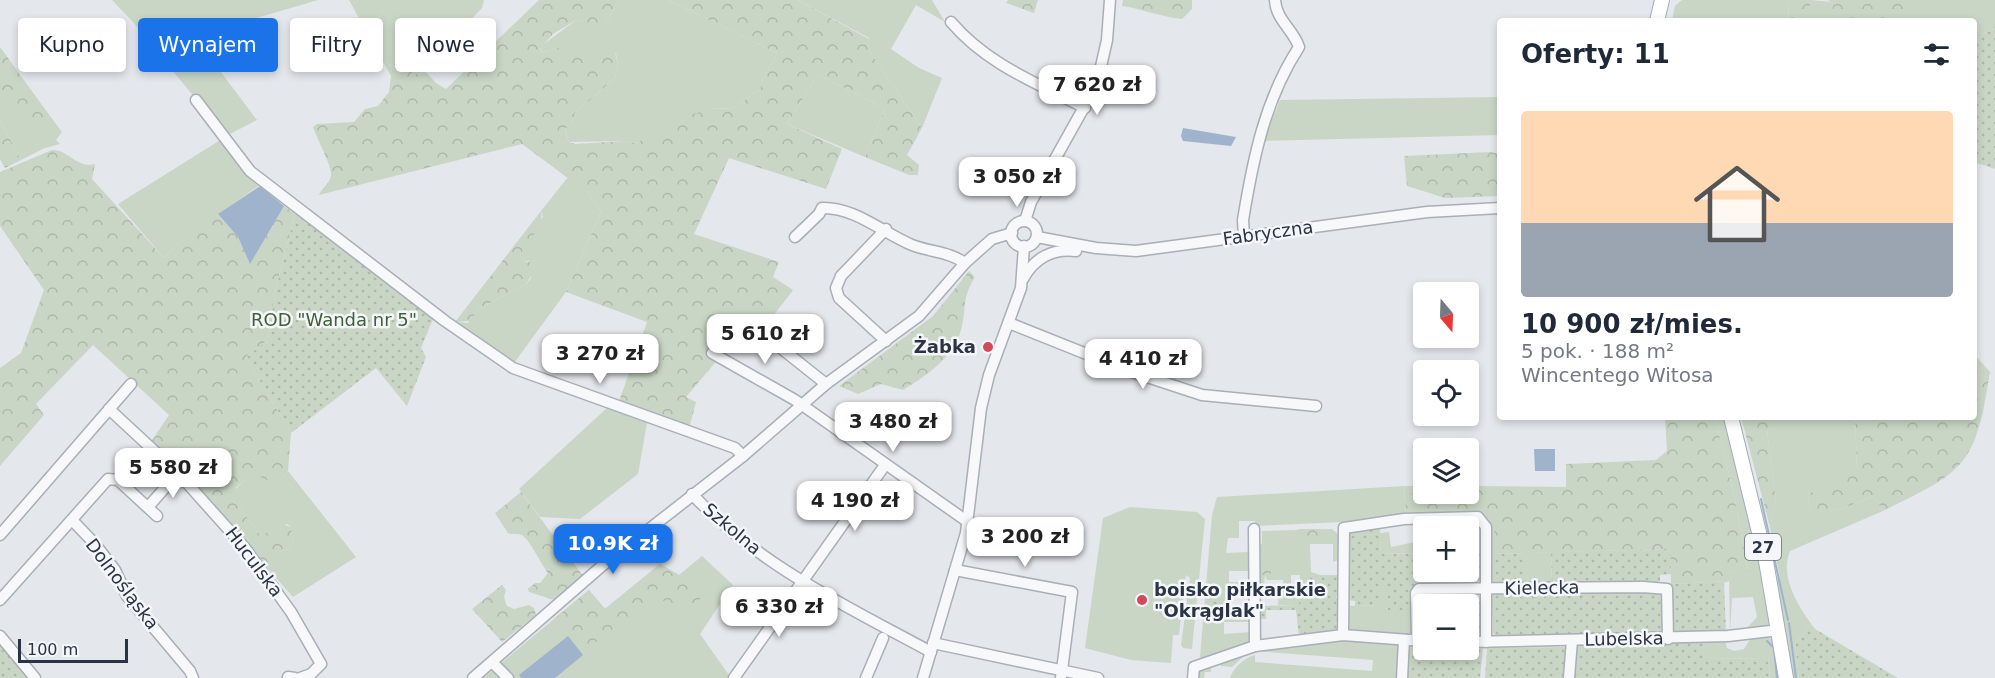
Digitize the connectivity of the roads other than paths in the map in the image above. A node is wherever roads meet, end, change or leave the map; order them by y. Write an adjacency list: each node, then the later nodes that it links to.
1 (1110, 0): 7 (street)
2 (1275, 0): 12 (street)
3 (1662, 0): 4 (main road)
4 (1658, 18)
5 (951, 22): 7 (street)
6 (196, 100): 29 (street)
7 (1085, 108): 9 (street)
8 (1497, 208): 12 (street, Fabryczna)
9 (1025, 221): 11 (street); 14 (street)
10 (886, 230): 13 (street); 17 (street); 21 (street)
11 (1012, 233): 15 (street); 17 (street)
12 (1244, 236): 16 (street, Fabryczna)
13 (795, 237)
14 (1037, 237): 15 (street); 16 (street, Fabryczna)
15 (1024, 246): 18 (street)
16 (1099, 248): 18 (street)
17 (965, 264): 21 (street)
18 (1022, 282): 19 (street)
19 (1009, 323): 26 (street); 36 (street)
20 (756, 325): 24 (street)
21 (886, 341): 24 (street)
22 (712, 353): 25 (street)
23 (131, 384): 27 (street)
24 (826, 384): 25 (street)
25 (802, 405): 29 (street); 30 (street)
26 (1316, 405)
27 (110, 409): 31 (street, Huculska); 38 (street)
28 (1732, 420): 44 (main road, 27)
29 (743, 456): 32 (street)
30 (885, 465): 36 (street); 40 (street)
31 (178, 473): 33 (street); 63 (street, Huculska)
32 (692, 494): 40 (street, Szkolna); 56 (street)
33 (148, 507): 34 (street); 35 (street)
34 (157, 516)
35 (72, 520): 43 (street); 61 (street, Dolnośląska)
36 (968, 522): 39 (street)
37 (1254, 529): 54 (street)
38 (0, 534)
39 (955, 570): 55 (street); 58 (street)
40 (801, 582): 55 (street, Szkolna); 66 (street)
41 (1486, 589): 42 (street, Kielecka); 45 (street); 48 (street, Kielecka); 53 (street)
42 (1417, 594)
43 (0, 600)
44 (1779, 630): 48 (street, Lubelska); 72 (main road, 27)
45 (1343, 635): 49 (street); 54 (street)
46 (0, 636): 60 (street)
47 (883, 638): 67 (street)
48 (1668, 639): 50 (street, Lubelska)
49 (1404, 640): 51 (street); 70 (street)
50 (1572, 640): 53 (street, Lubelska); 71 (street)
51 (1413, 641)
52 (1479, 642): 53 (street, Lubelska)
53 (1486, 642)
54 (1255, 646): 57 (street)
55 (932, 648): 58 (street); 68 (street)
56 (492, 662): 64 (street); 65 (street)
57 (1194, 672)
58 (1062, 674): 69 (street)
59 (288, 677): 62 (street)
60 (35, 678)
61 (193, 678)
62 (295, 678)
63 (300, 678)
64 (473, 678)
65 (508, 678)
66 (734, 678)
67 (866, 678)
68 (923, 678)
69 (1098, 678)
70 (1402, 678)
71 (1569, 678)
72 (1785, 678)

